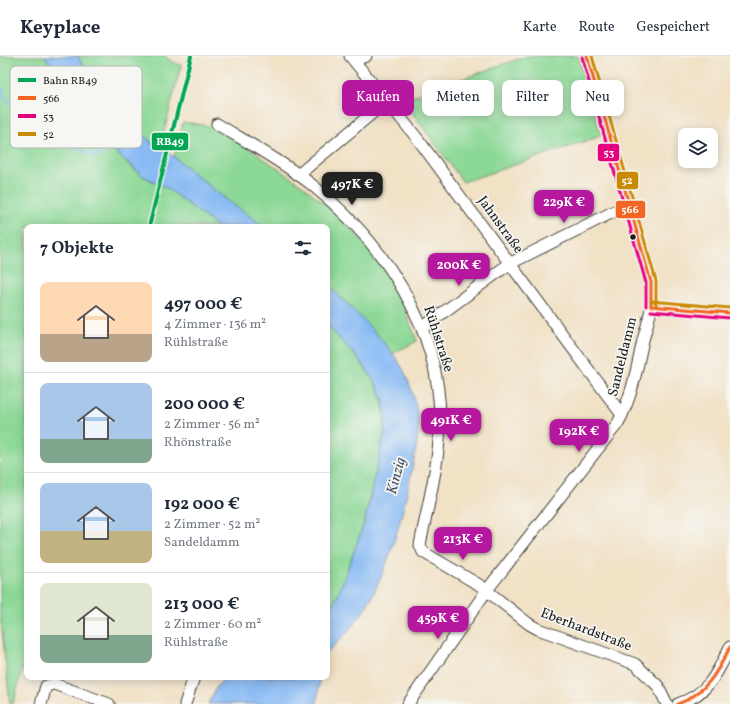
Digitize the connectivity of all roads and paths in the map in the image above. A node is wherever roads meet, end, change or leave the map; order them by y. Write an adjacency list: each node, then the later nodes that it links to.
1 (366, 56): 3 (street)
2 (587, 56): 9 (street, Sandeldamm)
3 (352, 58): 4 (street, Jahnstraße)
4 (371, 80)
5 (369, 116): 8 (street)
6 (400, 116): 10 (street, Jahnstraße)
7 (217, 124): 8 (street, Rühlstraße)
8 (298, 175): 13 (street, Rühlstraße)
9 (629, 204): 10 (street); 11 (street, Sandeldamm)
10 (509, 264): 13 (street); 14 (street, Jahnstraße)
11 (651, 306): 12 (street); 14 (street, Sandeldamm)
12 (730, 313)
13 (422, 328): 15 (street, Rühlstraße)
14 (622, 415): 15 (street, Sandeldamm)
15 (487, 590): 21 (street, Sandeldamm); 22 (street, Eberhardstraße)
16 (730, 647): 23 (street)
17 (193, 680): 20 (street)
18 (41, 704): 19 (street)
19 (109, 704)
20 (186, 704)
21 (408, 704)
22 (667, 704)
23 (678, 704)

